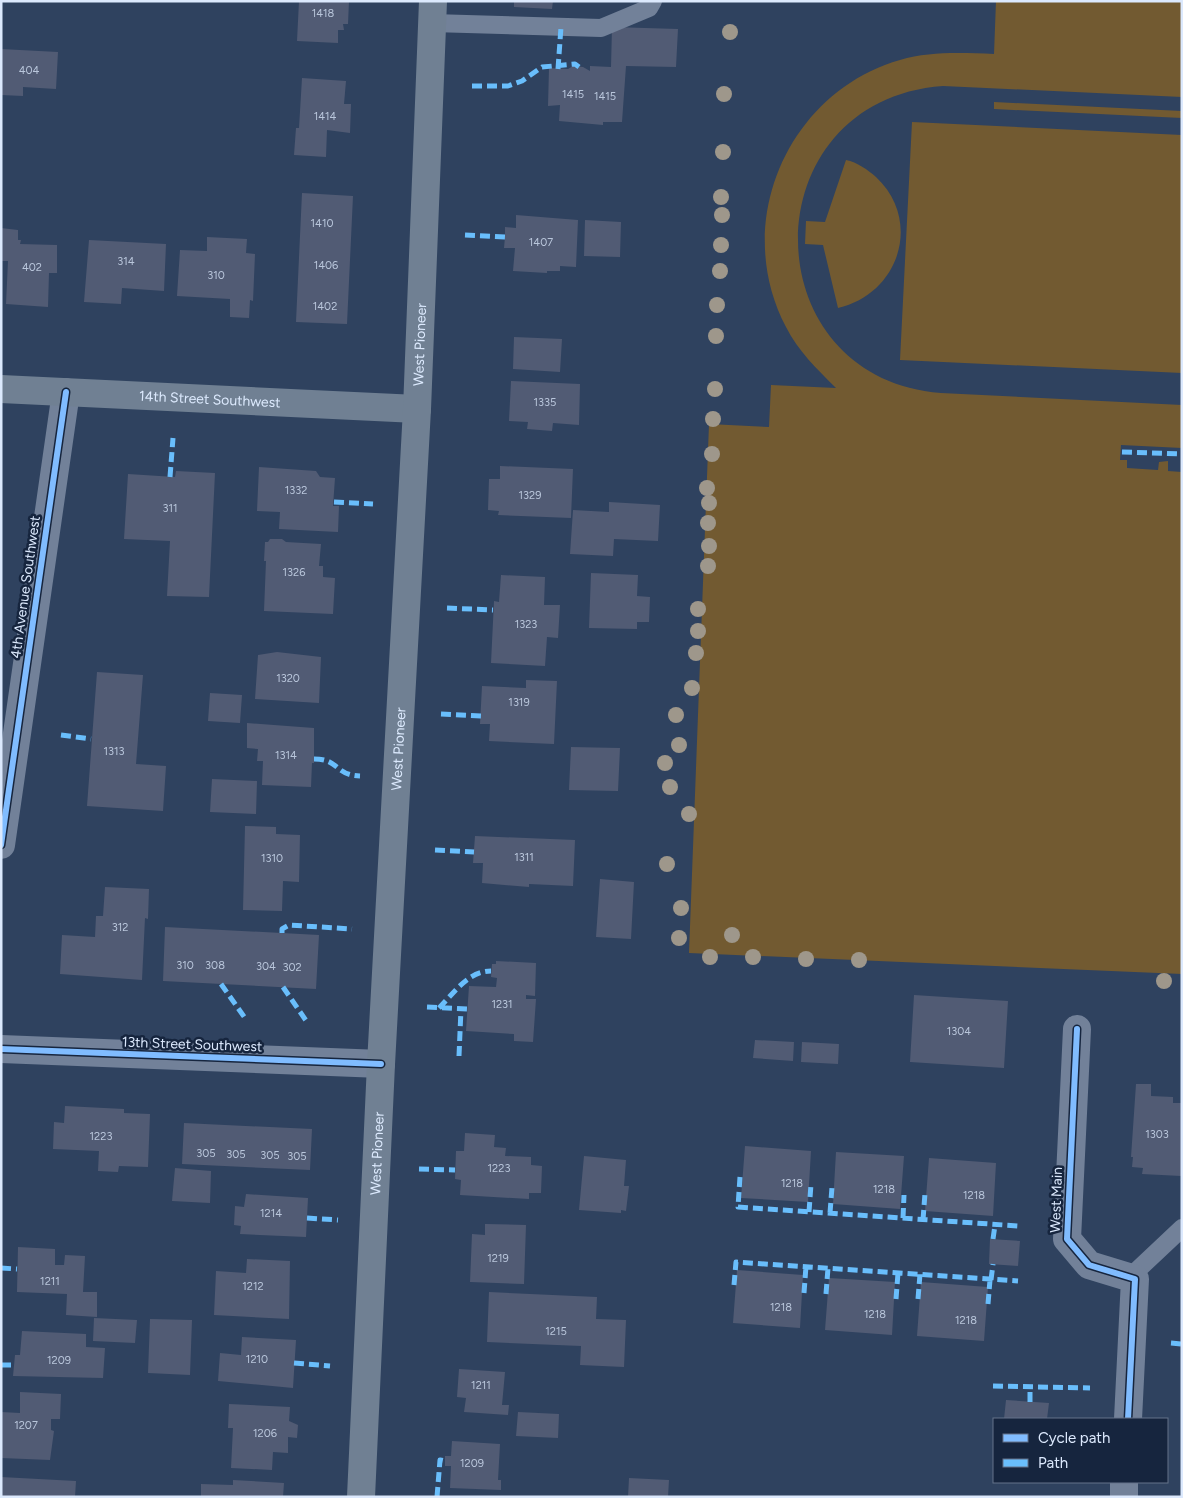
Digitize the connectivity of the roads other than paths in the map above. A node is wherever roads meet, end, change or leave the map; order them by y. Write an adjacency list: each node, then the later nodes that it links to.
1 (653, 1): 2 (lane)
2 (432, 12): 5 (main road, West Pioneer)
3 (1, 389): 4 (main road, 14th Street Southwest)
4 (66, 392): 5 (main road, 14th Street Southwest); 6 (street, 4th Avenue Southwest)
5 (417, 409): 9 (main road, West Pioneer)
6 (1, 845)
7 (1077, 1029): 11 (street, West Main)
8 (1, 1049): 9 (street, 13th Street Southwest)
9 (382, 1064): 14 (main road, West Pioneer)
10 (1182, 1228): 11 (lane)
11 (1130, 1277): 12 (street)
12 (1128, 1418)
13 (1124, 1483): 15 (street)
14 (362, 1497)
15 (1124, 1497)

